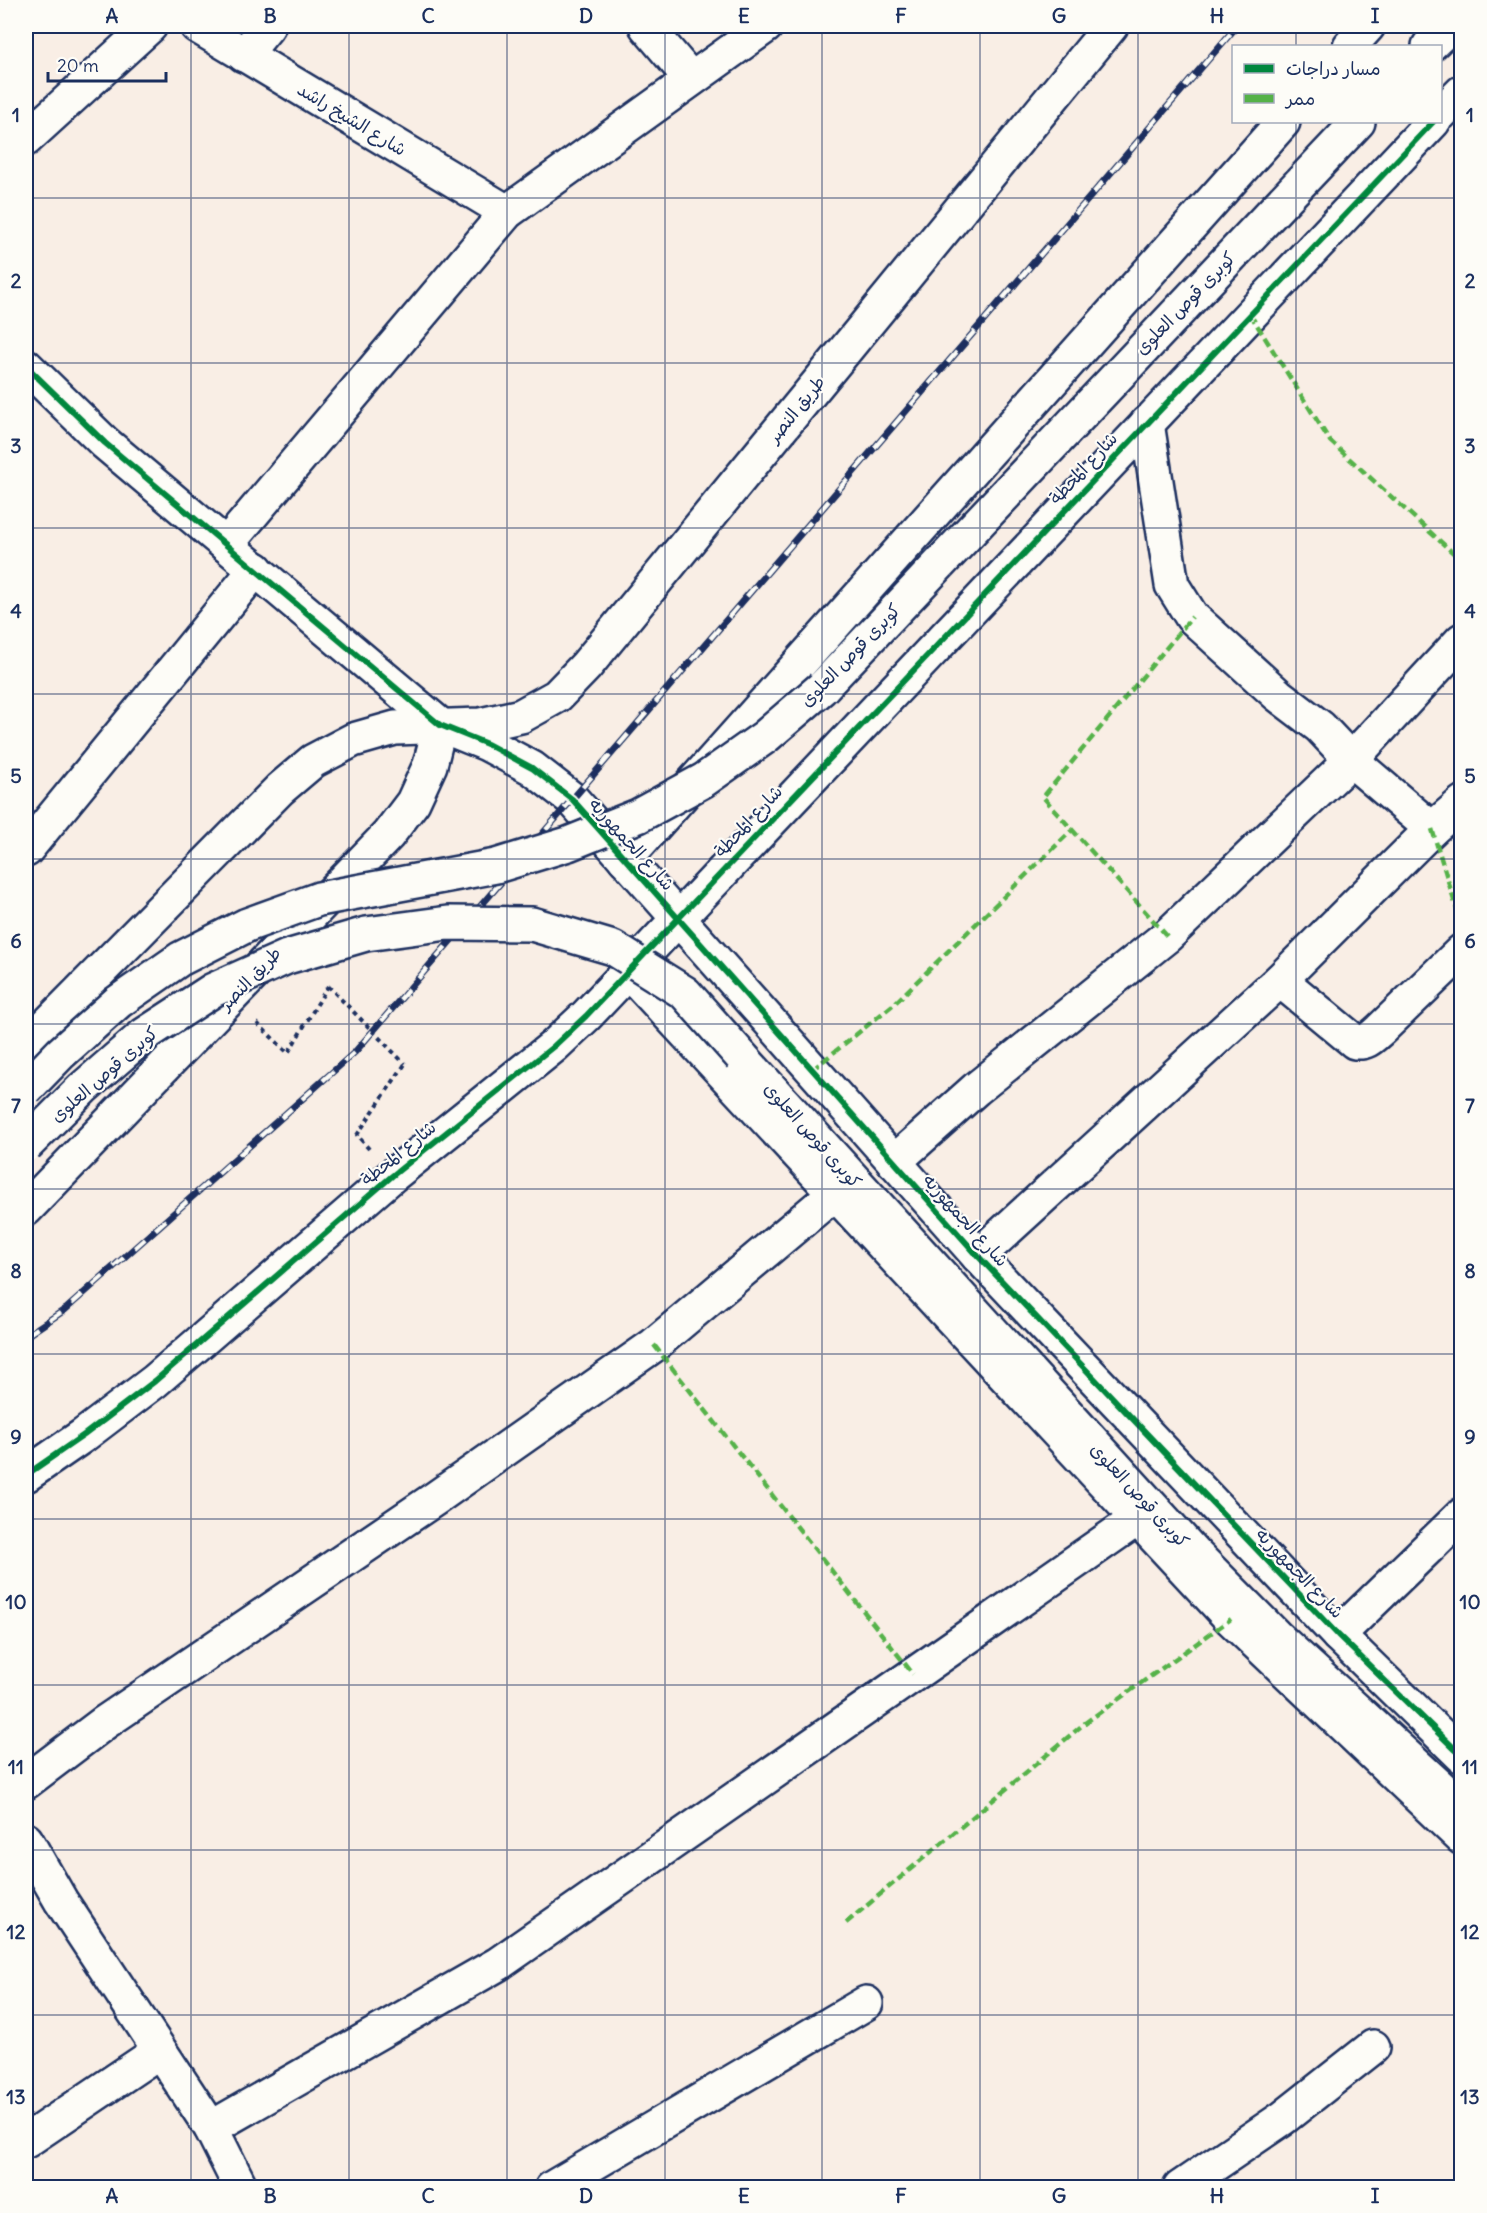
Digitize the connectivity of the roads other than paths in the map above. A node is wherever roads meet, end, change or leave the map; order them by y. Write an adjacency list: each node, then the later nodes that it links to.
1 (150, 26): 18 (street)
2 (197, 26): 11 (street, شارع الشيخ راشد)
3 (268, 26): 11 (street)
4 (646, 26): 12 (street)
5 (766, 26): 12 (street)
6 (1111, 26): 25 (street, طريق النصر)
7 (1368, 26): 9 (street)
8 (1449, 26): 10 (street)
9 (1351, 45)
10 (1431, 45)
11 (244, 55): 19 (street, شارع الشيخ راشد)
12 (691, 79): 19 (street)
13 (1461, 92): 14 (street)
14 (1442, 112)
15 (1282, 123): 30 (street)
16 (1357, 123): 36 (street, كوبرى قوص العلوى, bridge)
17 (1432, 123): 21 (street, شارع المحطة)
18 (26, 139)
19 (507, 212): 22 (street)
20 (26, 366): 22 (street)
21 (1147, 423): 26 (street); 31 (street, شارع المحطة)
22 (226, 545): 23 (street)
23 (255, 570): 25 (street); 29 (street)
24 (1461, 640): 26 (street)
25 (440, 725): 30 (street, شارع الجمهوريه); 35 (street, طريق النصر); 40 (street, طريق النصر)
26 (1351, 760): 28 (street); 38 (street)
27 (1461, 803): 28 (street)
28 (1432, 829): 34 (street)
29 (26, 850)
30 (625, 859): 31 (street, شارع الجمهوريه)
31 (678, 917): 33 (street, شارع المحطة); 38 (street, شارع الجمهوريه)
32 (1461, 951): 34 (street)
33 (627, 970): 39 (street); 42 (street, شارع المحطة)
34 (1280, 980): 41 (street)
35 (26, 1046)
36 (26, 1089)
37 (26, 1145): 48 (street, كوبرى قوص العلوى, bridge)
38 (894, 1162): 41 (street, شارع الجمهوريه)
39 (835, 1193): 44 (street); 47 (street)
40 (26, 1209)
41 (978, 1256): 45 (street, شارع الجمهوريه)
42 (26, 1475)
43 (1461, 1515): 45 (street)
44 (1137, 1519): 49 (street); 54 (street)
45 (1338, 1635): 46 (street, شارع الجمهوريه)
46 (1460, 1752)
47 (26, 1782)
48 (1461, 1807)
49 (1461, 1838)
50 (26, 1840): 53 (street)
51 (866, 2003): 57 (street)
52 (1373, 2047): 58 (street)
53 (158, 2052): 54 (street); 55 (street)
54 (211, 2128): 56 (street)
55 (26, 2142)
56 (242, 2187)
57 (552, 2187)
58 (1180, 2187)

